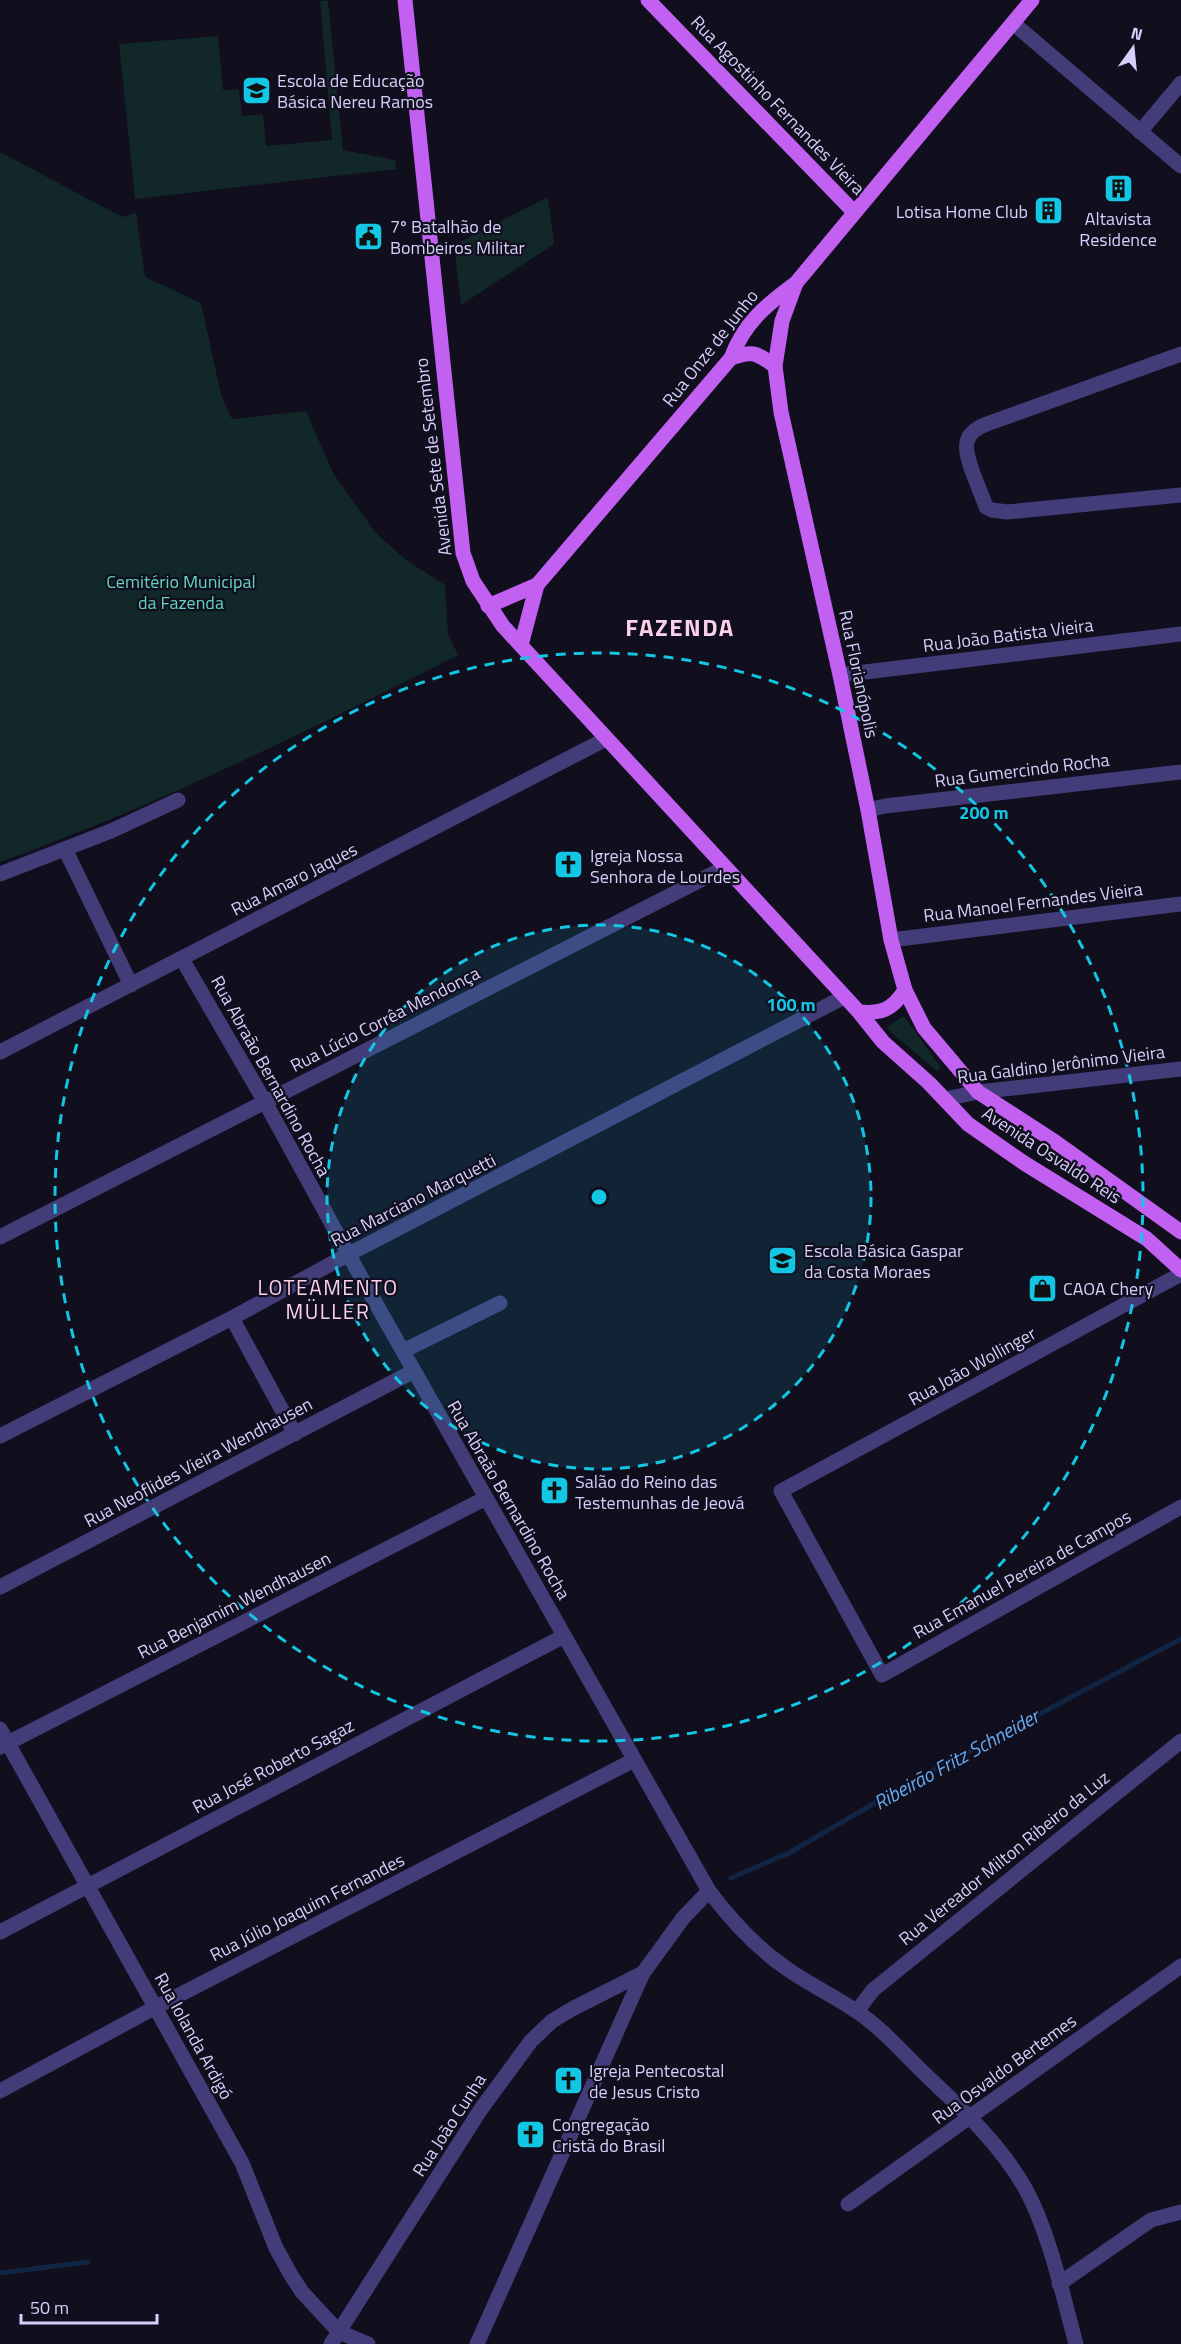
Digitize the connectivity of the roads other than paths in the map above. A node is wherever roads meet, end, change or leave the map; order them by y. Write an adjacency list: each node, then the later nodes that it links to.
1 (405, 0): 15 (main road, Avenida Sete de Setembro)
2 (648, 0): 8 (main road, Rua Agostinho Fernandes Vieira)
3 (1032, 0): 4 (main road, Rua Onze de Junho)
4 (1013, 23): 6 (street); 8 (main road, Rua Onze de Junho)
5 (1181, 83): 6 (street)
6 (1140, 132): 7 (street)
7 (1181, 166)
8 (854, 212): 9 (main road, Rua Onze de Junho)
9 (796, 283): 11 (main road, Rua Onze de Junho); 12 (main road, Rua Florianópolis)
10 (1181, 354): 13 (street)
11 (731, 358): 12 (main road); 14 (main road, Rua Onze de Junho)
12 (775, 366): 18 (main road, Rua Florianópolis)
13 (1181, 495)
14 (537, 585): 15 (main road, Rua Onze de Junho); 17 (main road, Rua Onze de Junho)
15 (488, 606): 17 (main road, Avenida Sete de Setembro)
16 (1181, 634): 18 (street, Rua João Batista Vieira)
17 (520, 645): 19 (main road, Avenida Sete de Setembro)
18 (840, 675): 22 (main road, Rua Florianópolis)
19 (606, 739): 24 (main road, Avenida Sete de Setembro); 28 (street, Rua Amaro Jaques)
20 (1181, 772): 22 (street, Rua Gumercindo Rocha)
21 (178, 801): 23 (street)
22 (868, 810): 27 (main road, Rua Florianópolis)
23 (65, 849): 25 (street); 29 (street)
24 (724, 868): 31 (main road, Avenida Sete de Setembro); 37 (street, Rua Lúcio Corrêa Mendonça)
25 (0, 874)
26 (1181, 904): 27 (street, Rua Manoel Fernandes Vieira)
27 (891, 940): 30 (main road, Rua Florianópolis)
28 (182, 959): 29 (street, Rua Amaro Jaques); 37 (street, Rua Abraão Bernardino Rocha)
29 (131, 985): 33 (street, Rua Amaro Jaques)
30 (904, 990): 32 (main road); 35 (main road, Avenida Osvaldo Reis)
31 (844, 997): 32 (main road, Avenida Sete de Setembro); 40 (street, Rua Marciano Marquetti)
32 (859, 1012): 36 (main road, Avenida Osvaldo Reis)
33 (0, 1052)
34 (1181, 1069): 35 (street, Rua Galdino Jerônimo Vieira)
35 (978, 1092): 36 (street, Rua Galdino Jerônimo Vieira); 38 (main road, Avenida Osvaldo Reis)
36 (945, 1099): 41 (main road, Avenida Osvaldo Reis)
37 (265, 1102): 39 (street, Rua Lúcio Corrêa Mendonça); 40 (street, Rua Abraão Bernardino Rocha)
38 (1181, 1232)
39 (0, 1237)
40 (349, 1254): 44 (street, Rua Marciano Marquetti); 45 (street, Rua Abraão Bernardino Rocha)
41 (1181, 1269)
42 (1181, 1274): 53 (street, Rua João Wollinger)
43 (500, 1303): 45 (street)
44 (232, 1318): 47 (street); 48 (street, Rua Marciano Marquetti)
45 (403, 1351): 46 (street, Rua Abraão Bernardino Rocha)
46 (414, 1371): 47 (street, Rua Neoflides Vieira Wendhausen); 49 (street, Rua Abraão Bernardino Rocha)
47 (295, 1434): 51 (street, Rua Neoflides Vieira Wendhausen)
48 (0, 1436)
49 (486, 1498): 52 (street, Rua Abraão Bernardino Rocha); 56 (street, Rua Benjamim Wendhausen)
50 (1181, 1507): 53 (street, Rua Emanuel Pereira de Campos)
51 (0, 1587)
52 (564, 1636): 57 (street, Rua Abraão Bernardino Rocha); 58 (street, Rua José Roberto Sagaz)
53 (882, 1675)
54 (0, 1729): 56 (street, Rua Iolanda Ardigó)
55 (1181, 1741): 64 (street, Rua Vereador Milton Ribeiro da Luz)
56 (4, 1745): 58 (street, Rua Iolanda Ardigó)
57 (634, 1760): 59 (street, Rua Abraão Bernardino Rocha); 63 (street, Rua Júlio Joaquim Fernandes)
58 (88, 1885): 60 (street, Rua José Roberto Sagaz); 63 (street, Rua Iolanda Ardigó)
59 (709, 1891): 62 (street); 64 (street, Rua Abraão Bernardino Rocha)
60 (0, 1932)
61 (1181, 1966): 66 (street, Rua Osvaldo Bertemes)
62 (643, 1973): 70 (street, Rua João Cunha); 72 (street)
63 (156, 2007): 65 (street, Rua Júlio Joaquim Fernandes); 70 (street, Rua Iolanda Ardigó)
64 (857, 2011): 66 (street, Rua Abraão Bernardino Rocha)
65 (0, 2091)
66 (971, 2118): 67 (street, Rua Osvaldo Bertemes); 69 (street, Rua Abraão Bernardino Rocha)
67 (848, 2204)
68 (1181, 2212): 69 (street)
69 (1059, 2284): 73 (street, Rua Abraão Bernardino Rocha)
70 (335, 2338): 71 (street, Rua Iolanda Ardigó)
71 (368, 2344)
72 (477, 2344)
73 (1076, 2344)

